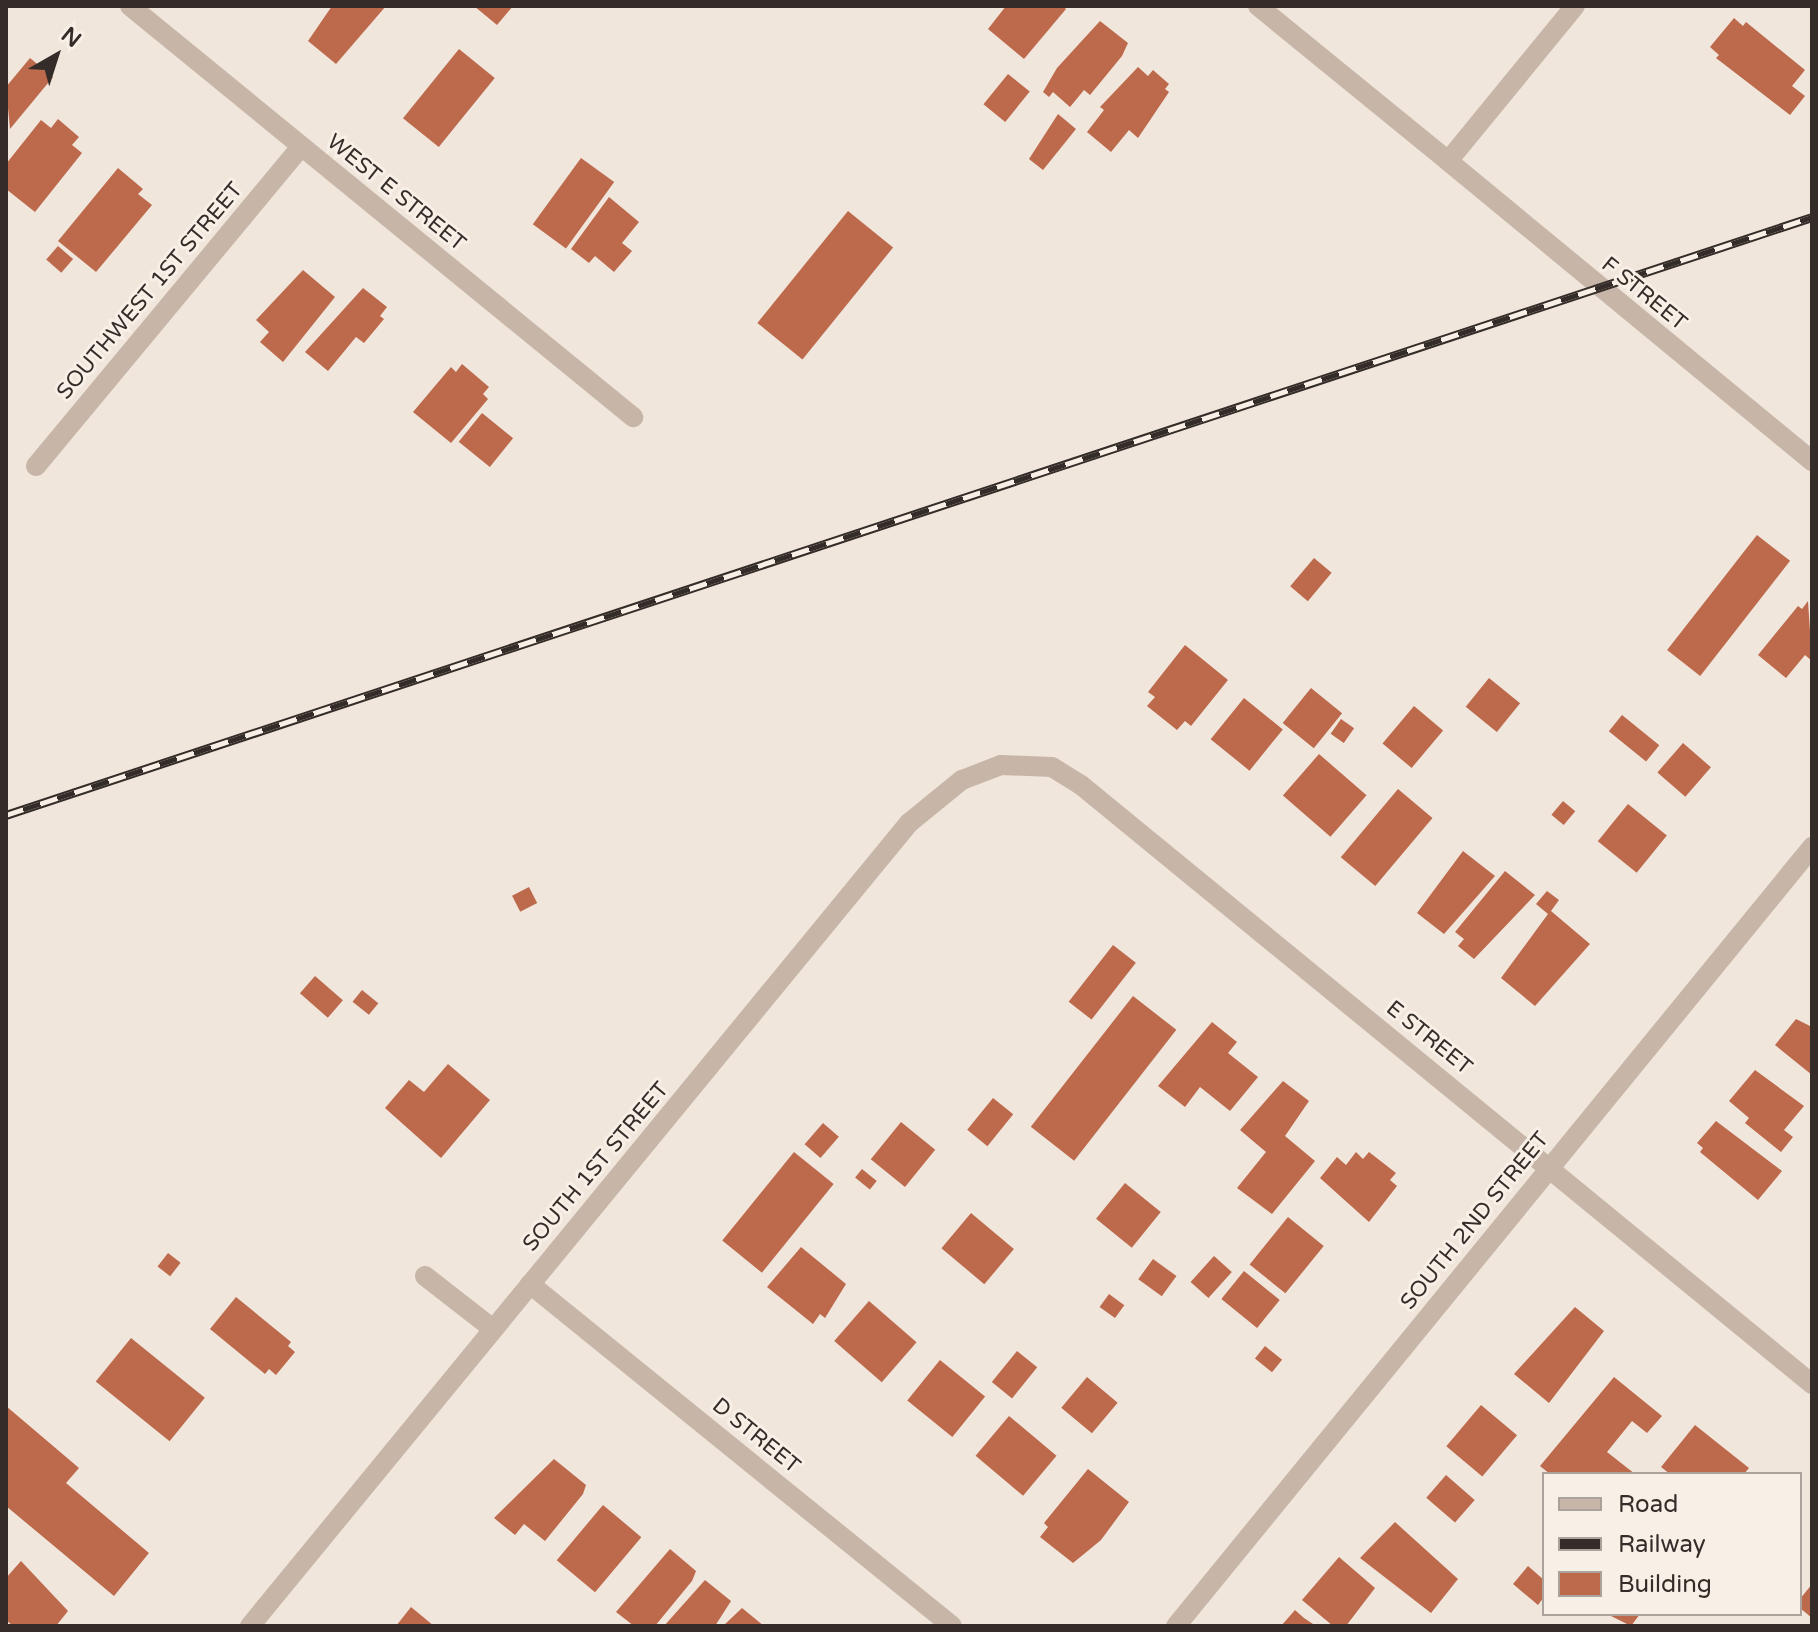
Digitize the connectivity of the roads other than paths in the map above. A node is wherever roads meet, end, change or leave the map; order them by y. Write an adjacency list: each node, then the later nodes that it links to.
1 (130, 6): 4 (street, WEST E STREET)
2 (1258, 6): 5 (street, F STREET)
3 (1575, 6): 5 (street)
4 (301, 147): 6 (street, WEST E STREET); 8 (street, SOUTHWEST 1ST STREET)
5 (1448, 161): 7 (street, F STREET)
6 (633, 417)
7 (1812, 461)
8 (36, 466)
9 (1001, 765): 11 (street, E STREET); 13 (street, SOUTH 1ST STREET)
10 (1812, 847): 11 (street, SOUTH 2ND STREET)
11 (1550, 1167): 15 (street, E STREET); 18 (street, SOUTH 2ND STREET)
12 (425, 1276): 14 (street)
13 (530, 1284): 14 (street, SOUTH 1ST STREET); 17 (street, D STREET)
14 (493, 1329): 16 (street, SOUTH 1ST STREET)
15 (1812, 1384)
16 (250, 1626)
17 (952, 1626)
18 (1176, 1626)

